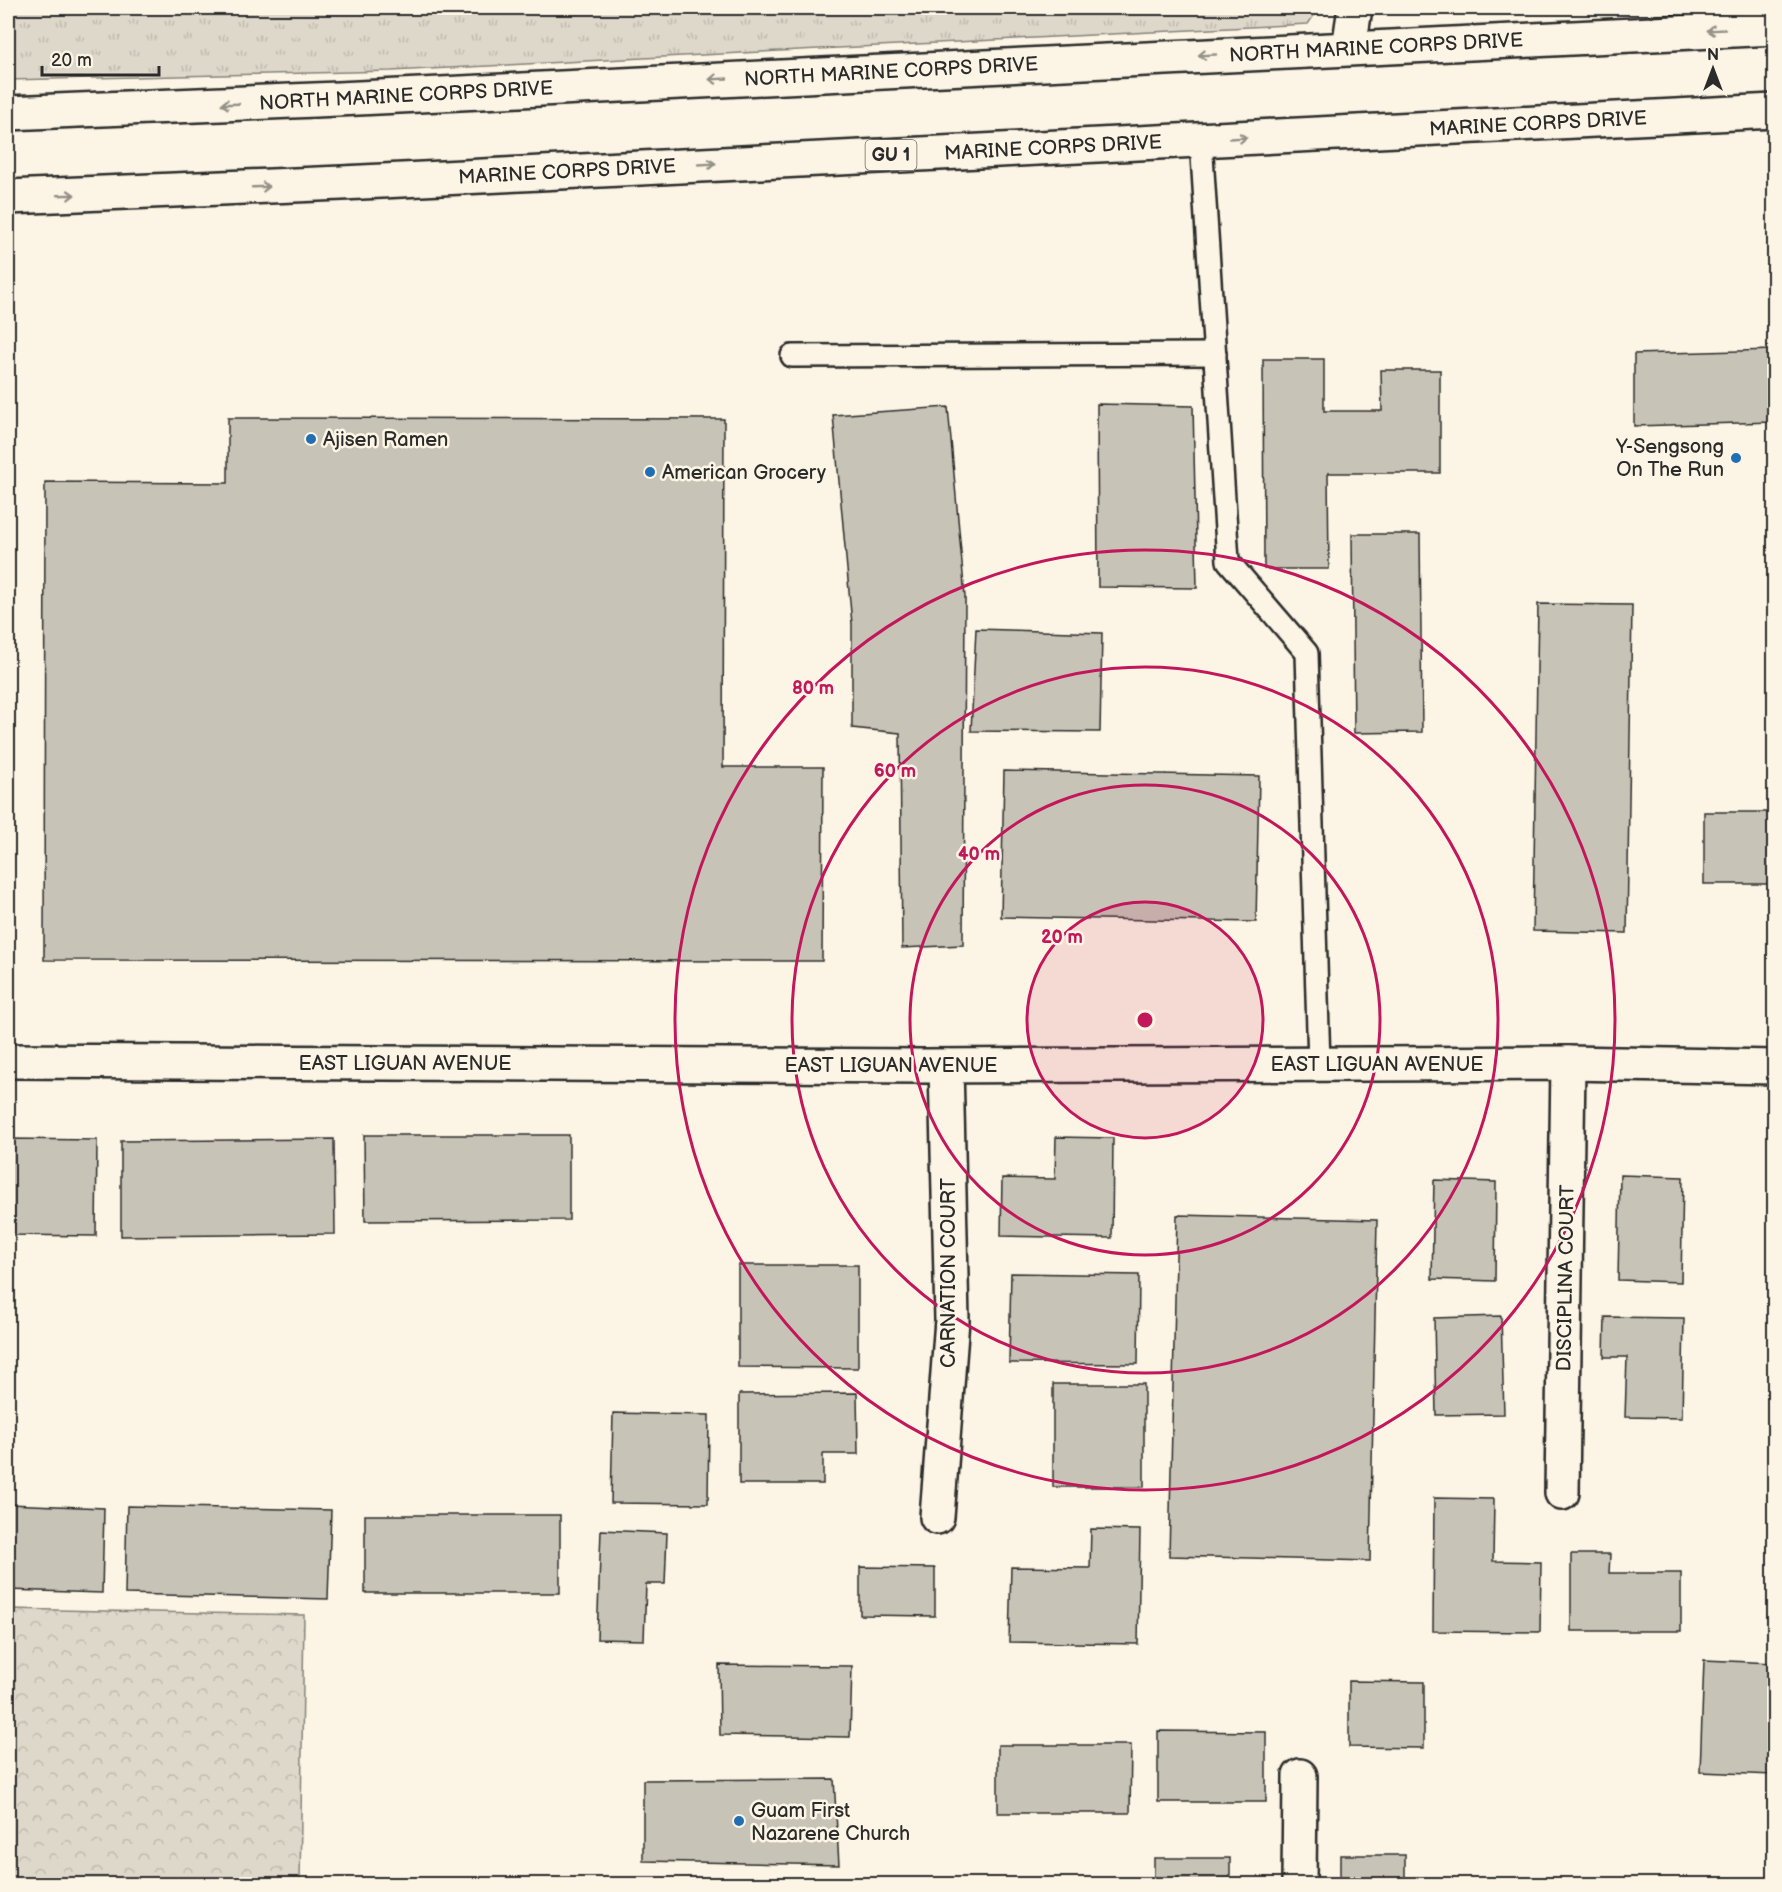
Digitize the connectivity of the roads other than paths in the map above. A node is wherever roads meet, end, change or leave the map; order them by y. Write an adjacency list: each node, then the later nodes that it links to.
1 (1355, 8): 3 (main road)
2 (1774, 28): 3 (main road, NORTH MARINE CORPS DRIVE, one-way to 3)
3 (1349, 48): 5 (main road, NORTH MARINE CORPS DRIVE, one-way to 5)
4 (1774, 111): 6 (main road, MARINE CORPS DRIVE / GU 1, one-way to 4)
5 (8, 113)
6 (1201, 140): 7 (main road, MARINE CORPS DRIVE / GU 1, one-way to 6); 8 (lane)
7 (8, 197)
8 (1215, 354): 9 (lane); 12 (lane)
9 (792, 356)
10 (8, 1061): 13 (main road, EAST LIGUAN AVENUE)
11 (1568, 1063): 12 (main road, EAST LIGUAN AVENUE); 14 (main road, EAST LIGUAN AVENUE); 15 (main road, DISCIPLINA COURT)
12 (1319, 1065): 13 (main road, EAST LIGUAN AVENUE)
13 (946, 1066): 16 (main road, CARNATION COURT)
14 (1774, 1066)
15 (1562, 1493)
16 (937, 1517)
17 (1300, 1776): 18 (main road)
18 (1299, 1884)

